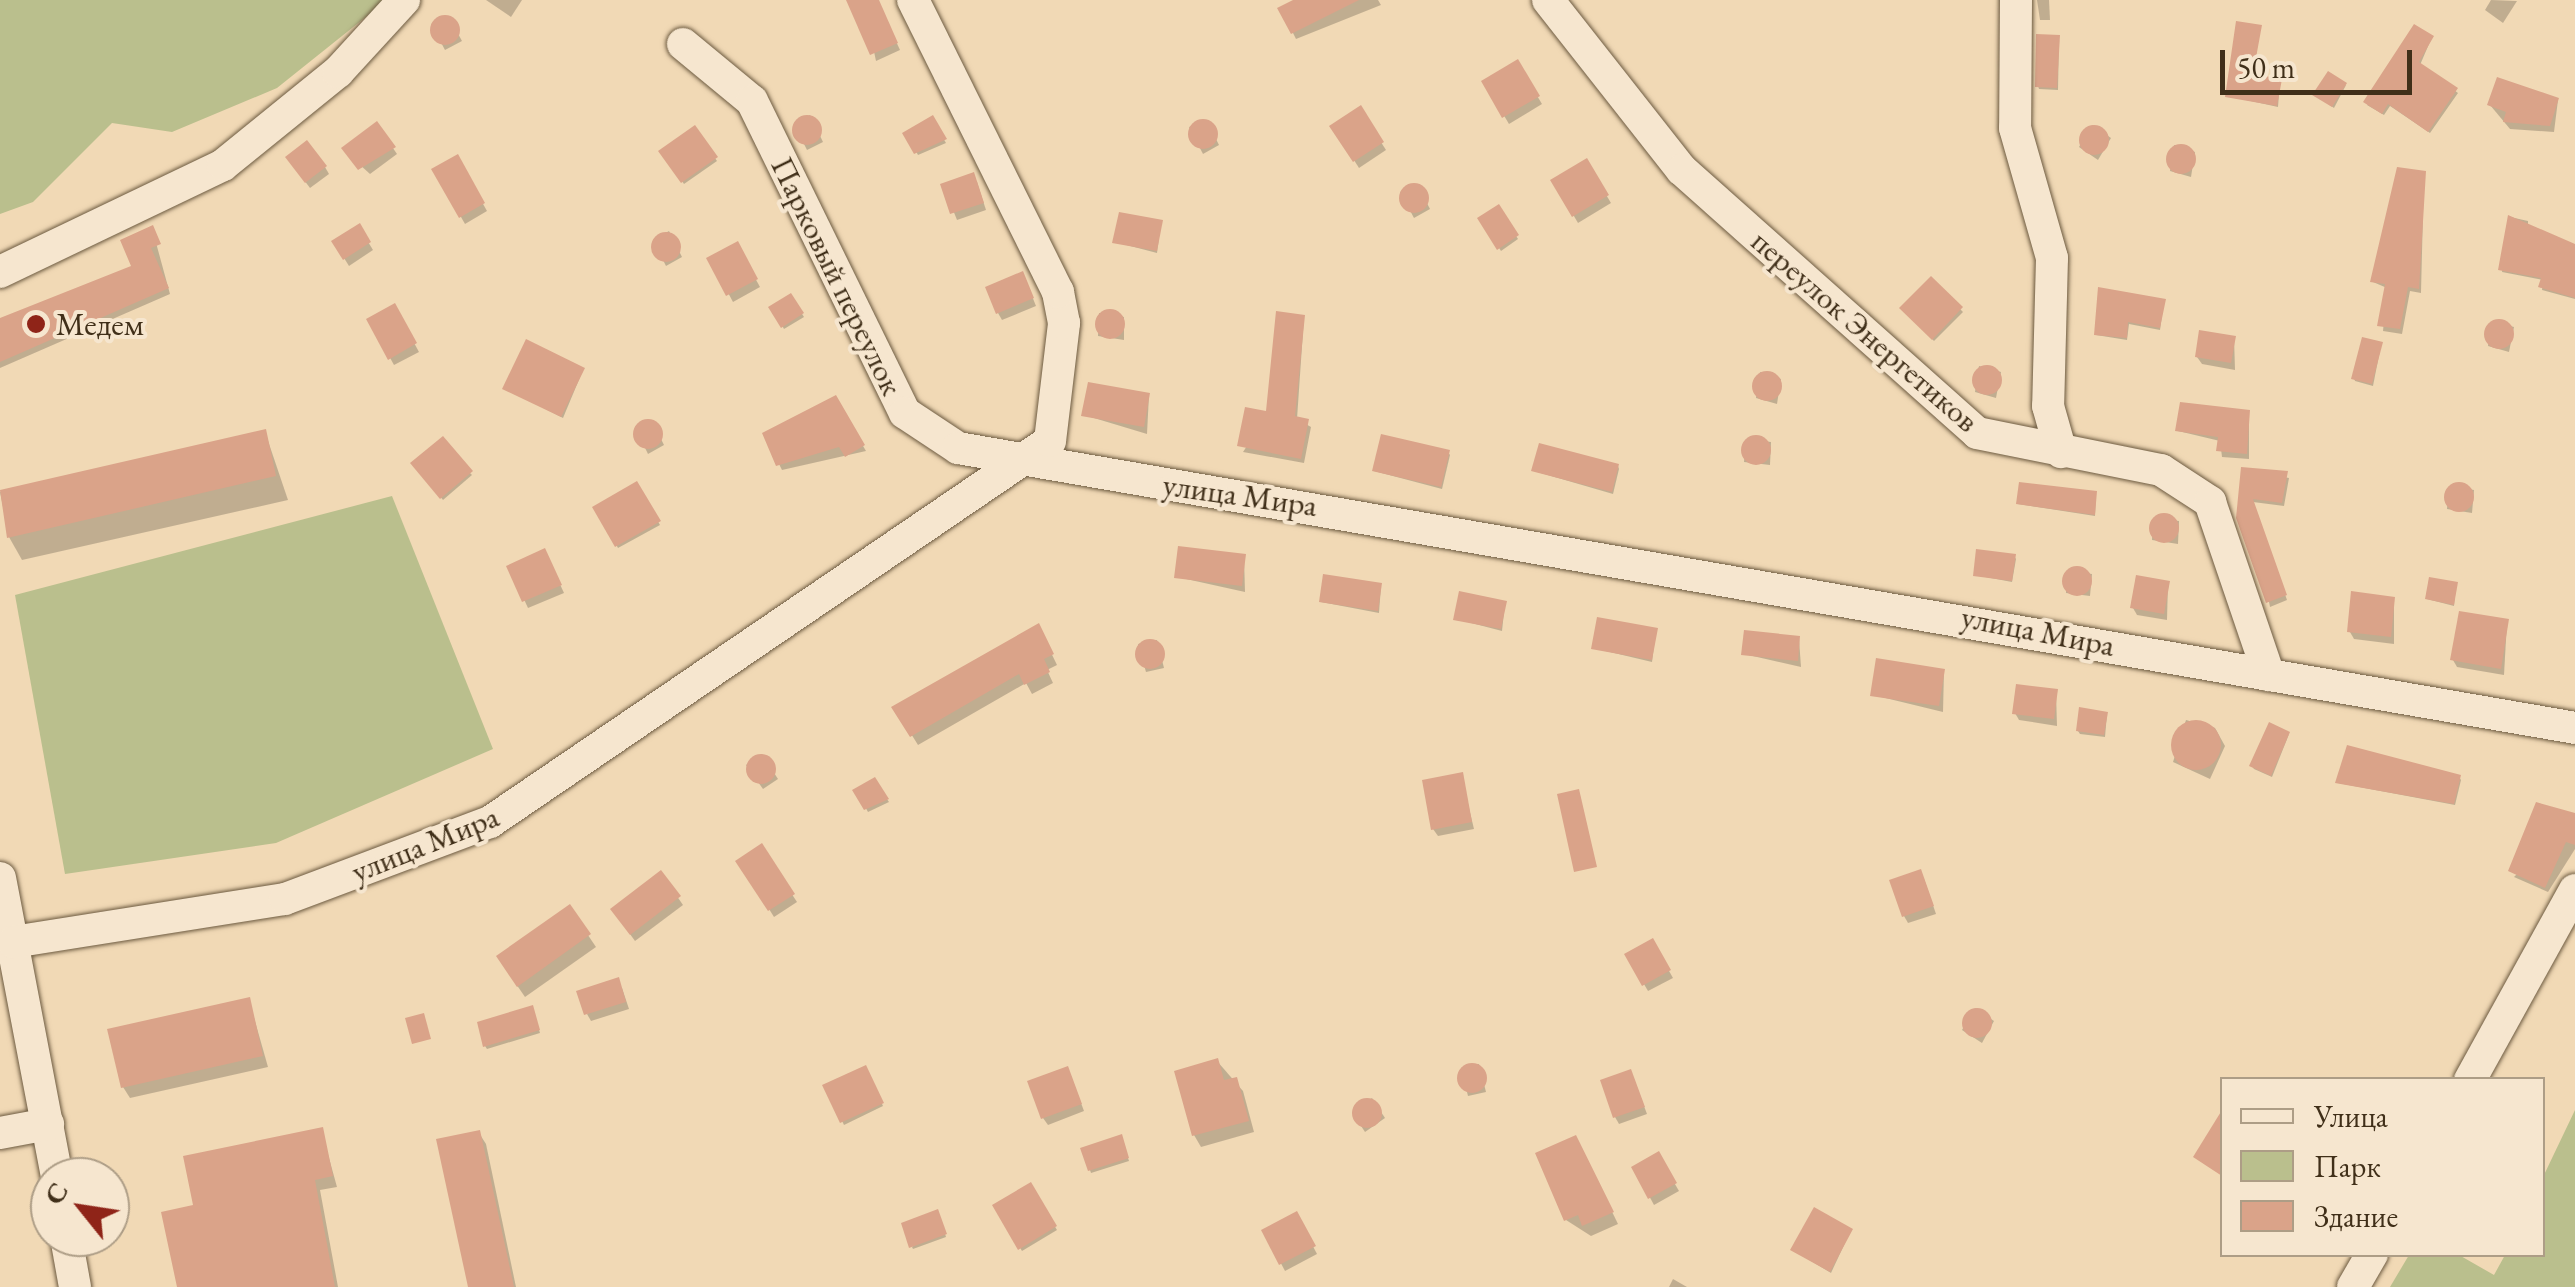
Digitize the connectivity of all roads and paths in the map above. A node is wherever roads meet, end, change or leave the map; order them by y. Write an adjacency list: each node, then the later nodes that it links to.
1 (404, 0): 6 (street)
2 (913, 0): 8 (street)
3 (1548, 0): 7 (street, переулок Энергетиков)
4 (2016, 0): 7 (street)
5 (683, 44): 8 (street, Парковый переулок)
6 (0, 272)
7 (2061, 452): 9 (street, переулок Энергетиков)
8 (1025, 464): 9 (street, улица Мира); 13 (street, улица Мира)
9 (2269, 675): 10 (street, улица Мира)
10 (2575, 728)
11 (0, 878): 13 (street)
12 (2575, 890): 14 (street)
13 (13, 942): 15 (street)
14 (2472, 1077)
15 (48, 1124): 16 (street); 17 (street)
16 (0, 1134)
17 (53, 1157)
18 (70, 1257): 20 (street)
19 (2370, 1257): 21 (street)
20 (75, 1287)
21 (2353, 1287)

